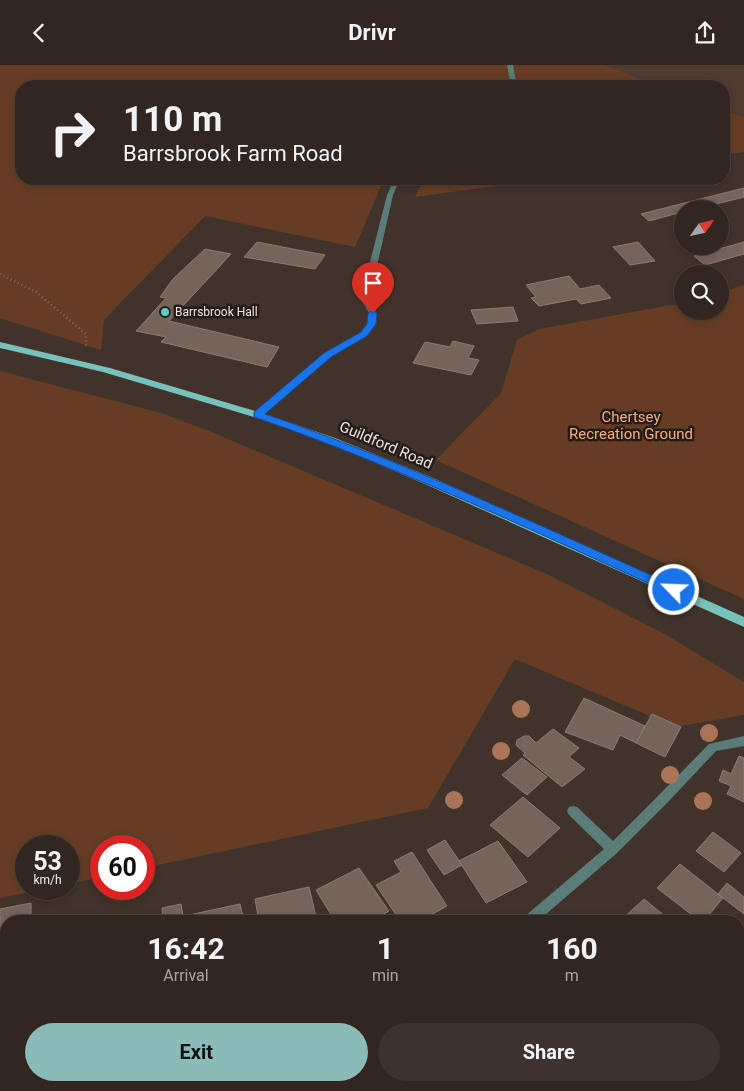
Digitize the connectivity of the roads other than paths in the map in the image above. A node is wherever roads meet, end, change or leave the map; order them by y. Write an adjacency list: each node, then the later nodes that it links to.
1 (510, 65): 2 (street)
2 (513, 80)
3 (394, 185): 5 (street)
4 (0, 345): 5 (main road, Guildford Road)
5 (258, 415): 6 (main road, Guildford Road)
6 (744, 621)
7 (744, 741): 9 (street)
8 (573, 811): 9 (street)
9 (613, 849): 10 (street)
10 (536, 915)

